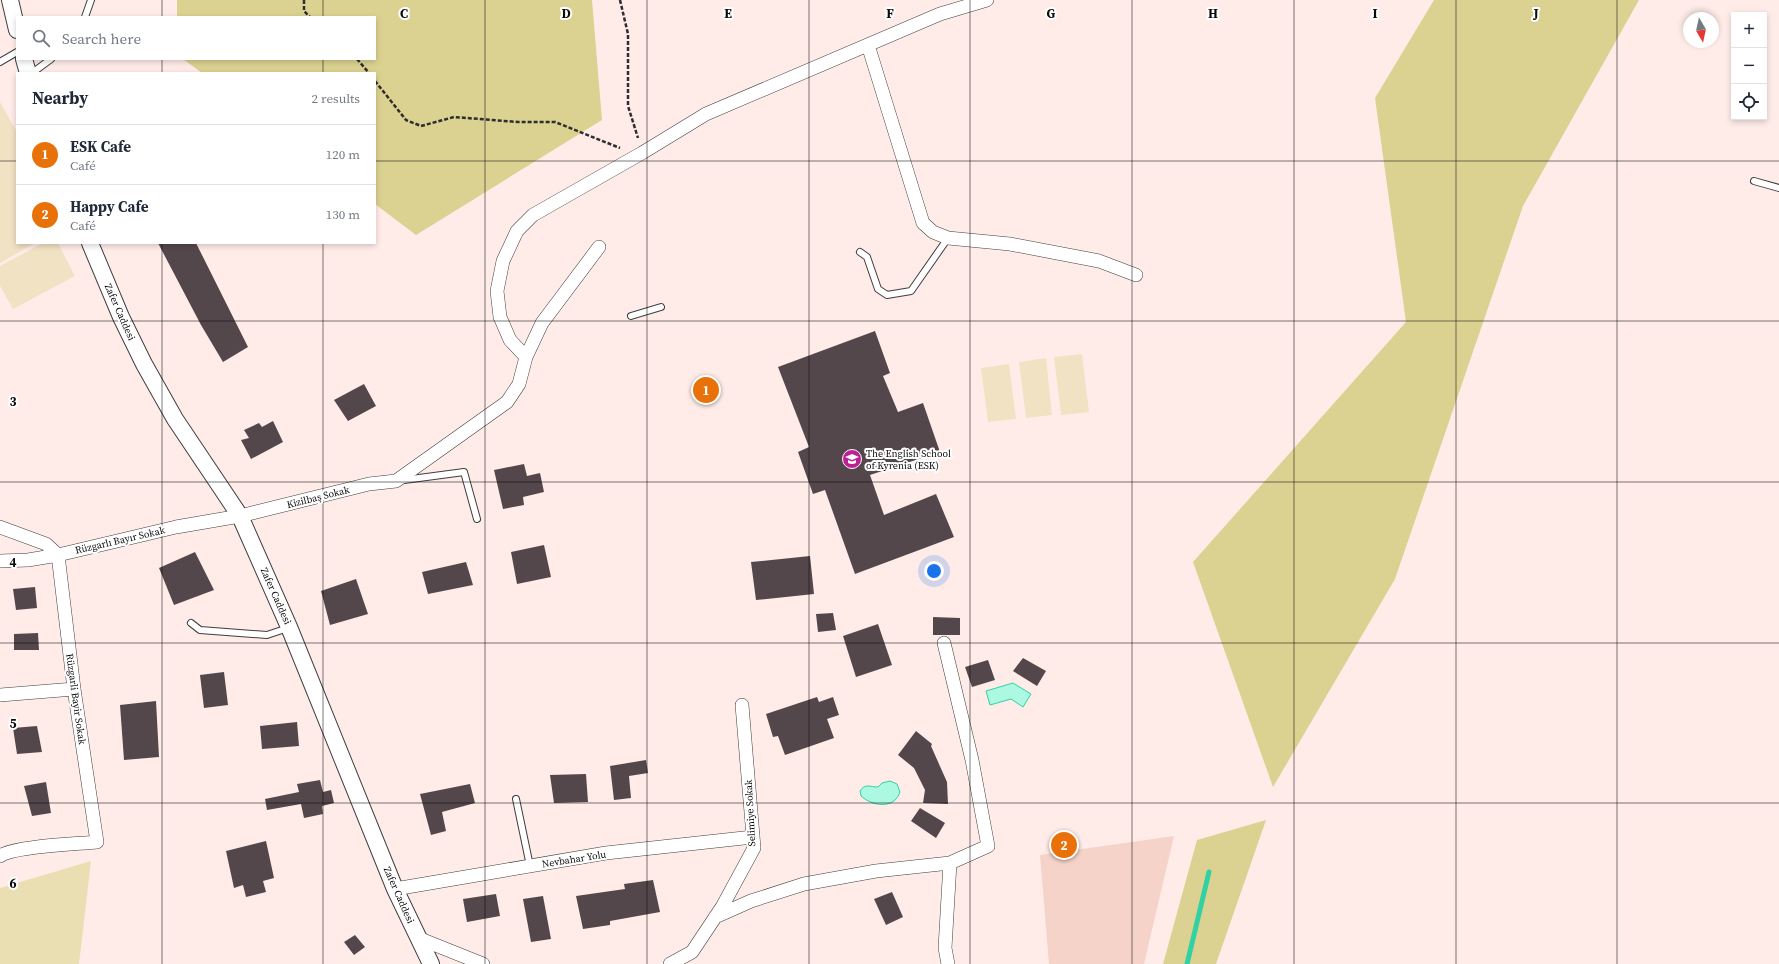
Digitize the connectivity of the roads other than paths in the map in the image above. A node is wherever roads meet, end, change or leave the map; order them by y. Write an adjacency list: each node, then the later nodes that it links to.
1 (10, 0): 5 (street)
2 (91, 0): 4 (lane)
3 (987, 0): 6 (street)
4 (85, 16)
5 (16, 26)
6 (868, 45): 15 (street); 22 (street)
7 (16, 53): 10 (lane)
8 (24, 60): 11 (street)
9 (50, 60): 12 (lane)
10 (0, 62)
11 (28, 72)
12 (33, 72)
13 (1754, 181): 14 (lane)
14 (1779, 188)
15 (948, 238): 18 (lane); 19 (street)
16 (90, 244): 24 (street, Zafer Caddesi)
17 (599, 248): 22 (street)
18 (860, 252)
19 (1136, 275)
20 (661, 307): 21 (lane)
21 (631, 316)
22 (526, 357): 23 (street)
23 (396, 481): 24 (street, Kizilbaş Sokak); 25 (lane)
24 (240, 516): 27 (street, Rüzgarlı Bayır Sokak); 30 (street, Zafer Caddesi)
25 (478, 519)
26 (0, 527): 27 (street)
27 (58, 555): 28 (street, Rüzgarlı Bayır Sokak); 32 (street, Rüzgarli Bayir Sokak)
28 (0, 561)
29 (191, 623): 30 (lane)
30 (289, 627): 40 (street, Zafer Caddesi)
31 (944, 643): 38 (street)
32 (74, 689): 33 (street); 37 (street, Rüzgarli Bayir Sokak)
33 (0, 695)
34 (742, 705): 36 (street, Selimiye Sokak)
35 (516, 799): 39 (lane)
36 (753, 837): 39 (street, Nevbahar Yolu); 41 (street, Selimiye Sokak)
37 (0, 856)
38 (950, 863): 41 (street); 46 (street)
39 (530, 866): 40 (street, Nevbahar Yolu)
40 (395, 889): 42 (street, Zafer Caddesi)
41 (715, 918): 45 (street, Selimiye Sokak)
42 (418, 938): 43 (street, Zafer Caddesi); 44 (street)
43 (431, 964)
44 (483, 964)
45 (670, 964)
46 (948, 964)

